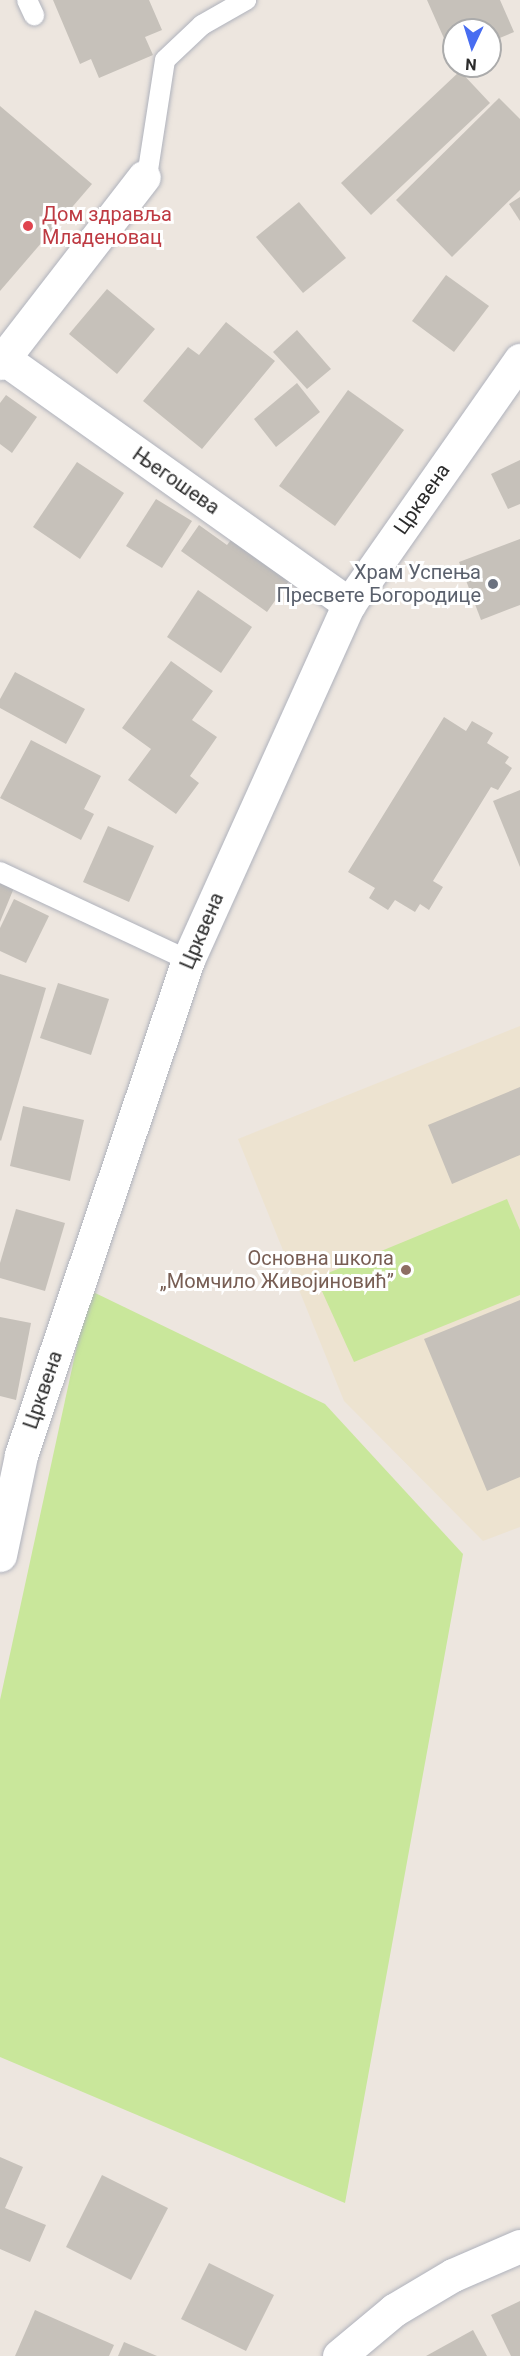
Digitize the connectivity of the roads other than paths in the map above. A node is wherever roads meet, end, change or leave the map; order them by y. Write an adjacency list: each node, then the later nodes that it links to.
1 (246, 0): 2 (lane)
2 (144, 177): 4 (street, Његошева)
3 (520, 360): 5 (street, Црквена)
4 (2, 361): 5 (street, Његошева)
5 (349, 604): 7 (street, Црквена)
6 (0, 872): 7 (lane)
7 (188, 960): 8 (street, Црквена)
8 (0, 1555)
9 (520, 2246): 10 (street)
10 (339, 2356)

